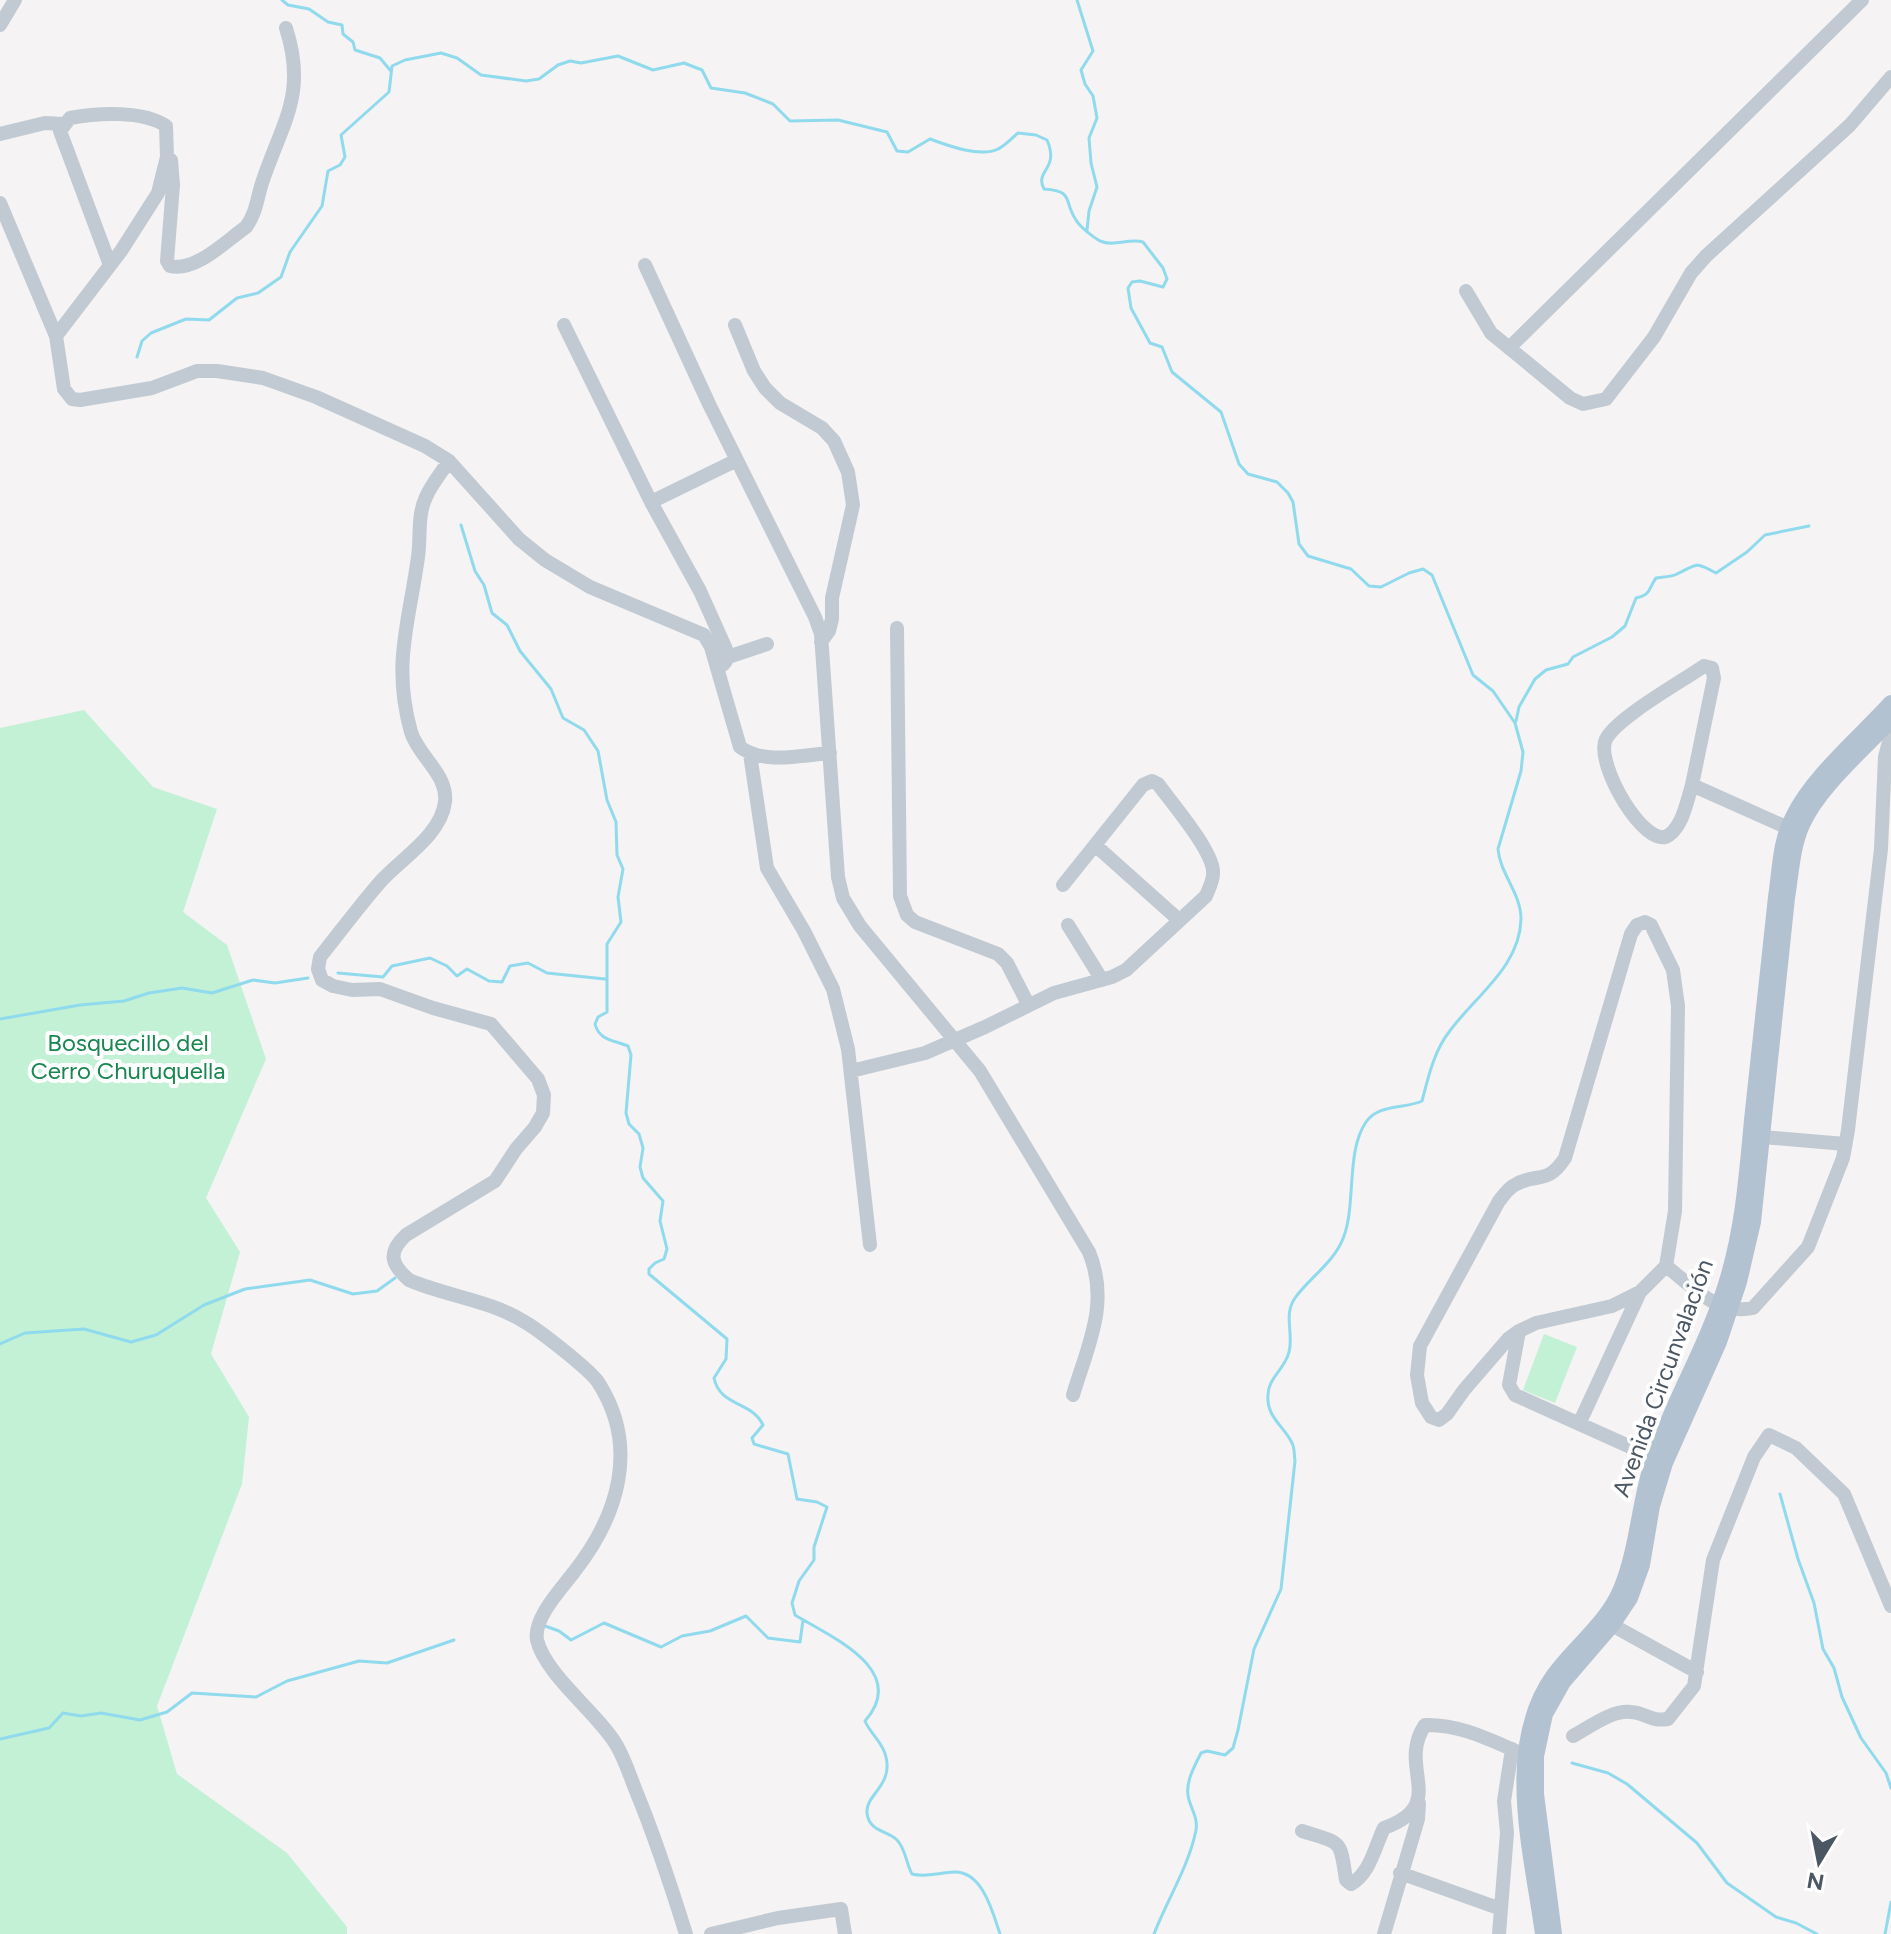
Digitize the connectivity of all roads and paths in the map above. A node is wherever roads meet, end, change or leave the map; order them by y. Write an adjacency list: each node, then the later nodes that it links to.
1 (15, 0): 3 (street)
2 (1862, 0): 16 (street)
3 (0, 25)
4 (286, 28): 8 (street)
5 (1891, 77): 16 (street)
6 (63, 124): 7 (street); 8 (street); 10 (street)
7 (0, 134)
8 (167, 148): 10 (street)
9 (0, 203): 15 (street)
10 (110, 265): 15 (street)
11 (645, 265): 17 (street)
12 (1466, 291): 16 (street)
13 (564, 325): 19 (street)
14 (735, 325): 21 (street)
15 (56, 336): 18 (street)
16 (1509, 348)
17 (737, 460): 19 (street); 21 (street)
18 (449, 461): 23 (street); 59 (street)
19 (651, 502): 23 (street)
20 (897, 628): 36 (street)
21 (821, 642): 27 (street)
22 (767, 644): 23 (street)
23 (723, 662): 28 (street)
24 (1891, 703): 30 (main road, Avenida Circunvalación)
25 (1891, 720): 30 (main road, Avenida Circunvalación)
26 (1891, 734): 40 (street)
27 (830, 753): 28 (street); 37 (street)
28 (750, 754): 38 (street)
29 (1692, 785): 29 (street); 30 (street)
30 (1794, 831): 39 (main road, Avenida Circunvalación); 44 (main road, Avenida Circunvalación)
31 (1095, 845): 32 (street); 33 (street); 33 (street)
32 (1063, 885)
33 (1179, 920): 35 (street)
34 (1068, 925): 35 (street)
35 (1102, 980): 36 (street)
36 (1028, 1004): 37 (street)
37 (956, 1040): 38 (street); 46 (street)
38 (851, 1071): 41 (street)
39 (1762, 1137): 40 (street); 44 (main road, Avenida Circunvalación)
40 (1845, 1144): 44 (street)
41 (870, 1245)
42 (1666, 1266): 43 (street); 44 (street); 45 (street)
43 (1640, 1292): 45 (street); 47 (street)
44 (1725, 1308): 48 (main road, Avenida Circunvalación)
45 (1519, 1331): 47 (street)
46 (1073, 1395)
47 (1579, 1424): 48 (street)
48 (1660, 1460): 50 (main road, Avenida Circunvalación); 53 (main road, Avenida Circunvalación)
49 (1891, 1606): 51 (street)
50 (1612, 1625): 51 (street); 66 (main road, Avenida Circunvalación)
51 (1697, 1672): 52 (street)
52 (1573, 1736)
53 (1518, 1752): 54 (street); 57 (street); 65 (main road, Avenida Circunvalación)
54 (1419, 1803): 55 (street); 56 (street)
55 (1302, 1831)
56 (1400, 1873): 57 (street); 63 (street)
57 (1501, 1909): 64 (street)
58 (778, 1918): 60 (street); 61 (street); 62 (street)
59 (686, 1934)
60 (711, 1934)
61 (783, 1934)
62 (845, 1934)
63 (1384, 1934)
64 (1499, 1934)
65 (1543, 1934)
66 (1554, 1934)

